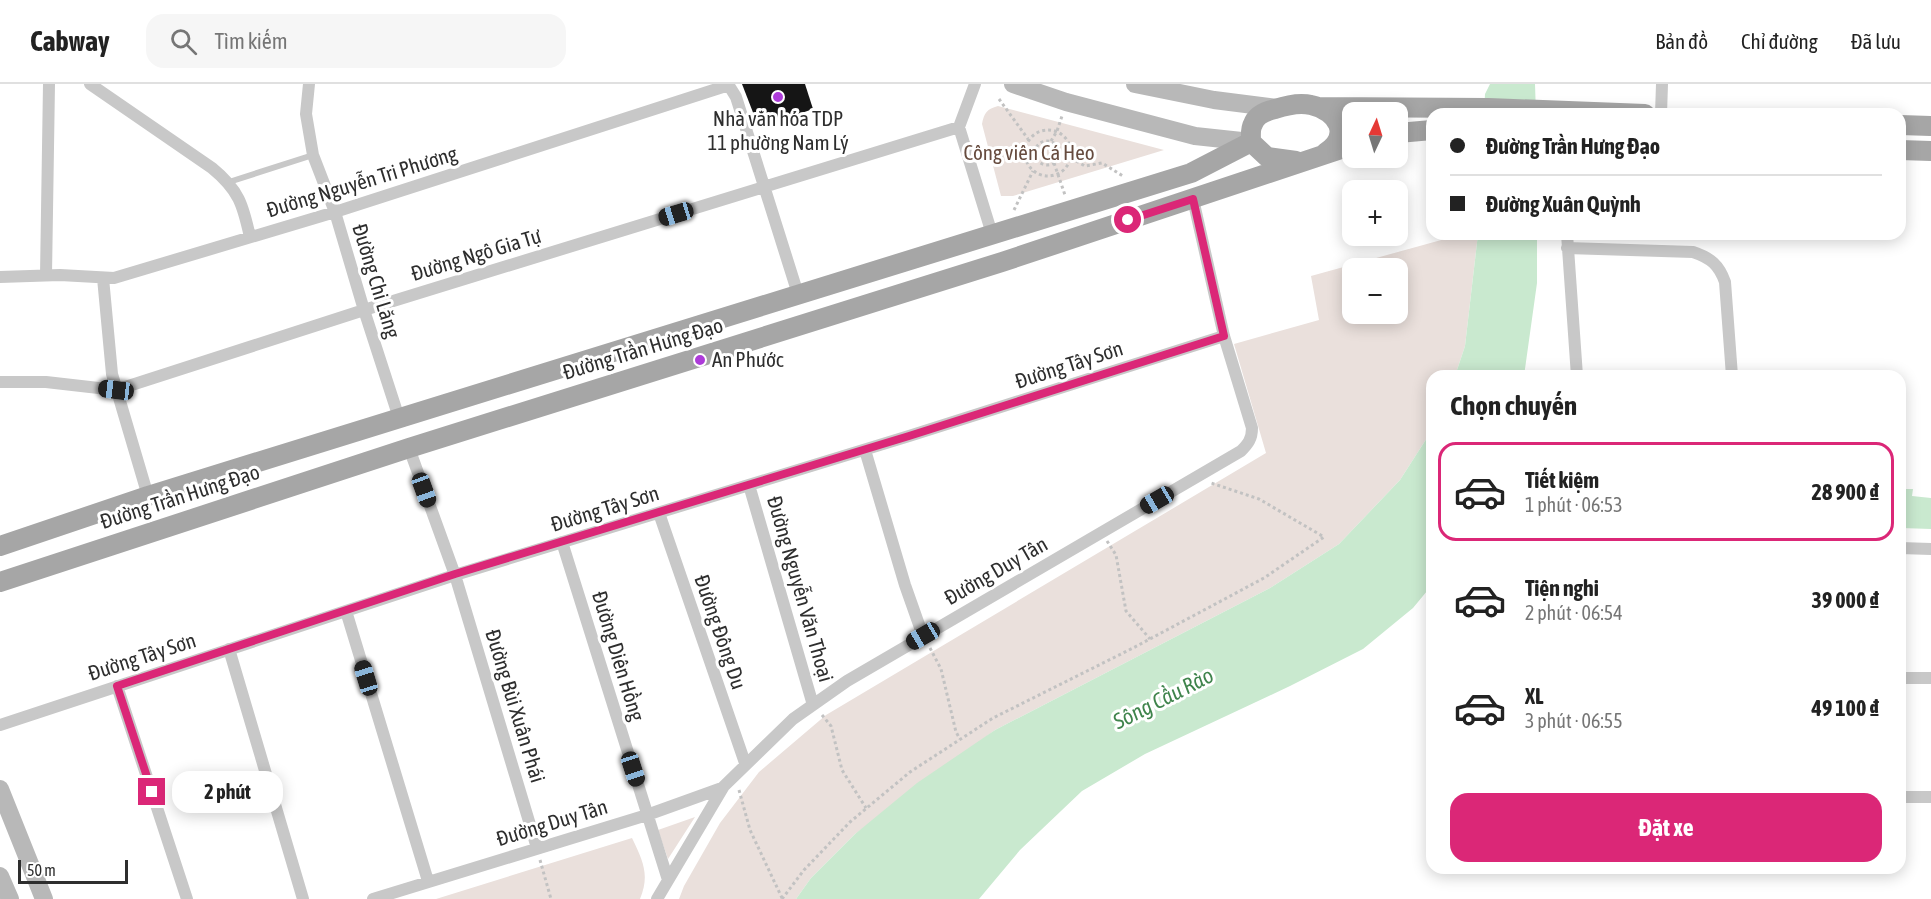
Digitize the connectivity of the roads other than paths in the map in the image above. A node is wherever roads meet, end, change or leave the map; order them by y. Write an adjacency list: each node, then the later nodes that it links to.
1 (49, 84): 34 (street)
2 (90, 84): 25 (street)
3 (309, 84): 23 (street, Đường Chi Lăng)
4 (728, 84): 26 (street); 28 (street, Đường Nguyễn Tri Phương)
5 (975, 84): 15 (street)
6 (1135, 84): 10 (main road)
7 (1662, 84): 12 (street)
8 (1011, 93): 18 (main road)
9 (1318, 107): 10 (main road); 11 (main road); 22 (main road)
10 (1277, 108): 18 (main road)
11 (1488, 108)
12 (1661, 108)
13 (1906, 125): 14 (main road)
14 (1931, 126)
15 (959, 127): 26 (street, Đường Ngô Gia Tự); 29 (street)
16 (1426, 131): 17 (main road)
17 (1408, 132)
18 (1251, 142): 24 (main road, Đường Trần Hưng Đạo); 29 (main road, Đường Trần Hưng Đạo)
19 (1342, 148): 22 (main road, Đường Trần Hưng Đạo)
20 (1906, 150): 21 (main road)
21 (1931, 151)
22 (1323, 154): 24 (main road, Đường Trần Hưng Đạo)
23 (314, 155): 25 (lane); 28 (street, Đường Chi Lăng)
24 (1300, 161): 27 (main road, Đường Trần Hưng Đạo)
25 (229, 182): 30 (street)
26 (765, 187): 37 (street); 38 (street, Đường Ngô Gia Tự)
27 (1193, 199): 33 (main road, Đường Trần Hưng Đạo); 39 (street, Đường Duy Tân)
28 (336, 212): 30 (street, Đường Nguyễn Tri Phương); 38 (street, Đường Chi Lăng)
29 (992, 234): 33 (main road); 37 (main road, Đường Trần Hưng Đạo)
30 (250, 237): 36 (street, Đường Nguyễn Tri Phương)
31 (1567, 240): 32 (street)
32 (1567, 248): 40 (street); 41 (street)
33 (1002, 262): 45 (main road, Đường Trần Hưng Đạo)
34 (46, 275): 35 (street, Đường Nguyễn Tri Phương); 36 (street, Đường Nguyễn Tri Phương)
35 (0, 277)
36 (103, 278): 43 (street)
37 (798, 294): 44 (main road, Đường Trần Hưng Đạo)
38 (364, 310): 43 (street, Đường Ngô Gia Tự); 44 (street, Đường Chi Lăng)
39 (1224, 336): 46 (street, Đường Tây Sơn); 58 (street, Đường Duy Tân)
40 (1577, 370)
41 (1732, 370)
42 (0, 382): 43 (street, Đường Ngô Gia Tự)
43 (116, 390): 48 (street)
44 (399, 418): 45 (main road); 48 (main road, Đường Trần Hưng Đạo)
45 (409, 448): 50 (main road, Đường Trần Hưng Đạo); 55 (street, Đường Bùi Xuân Phái)
46 (865, 450): 47 (street, Đường Tây Sơn); 58 (street)
47 (749, 485): 49 (street, Đường Tây Sơn); 63 (street, Đường Nguyễn Văn Thoại)
48 (148, 496): 50 (main road); 52 (main road, Đường Trần Hưng Đạo)
49 (659, 513): 51 (street, Đường Tây Sơn); 65 (street, Đường Đông Du)
50 (159, 528): 56 (main road, Đường Trần Hưng Đạo)
51 (562, 542): 55 (street, Đường Tây Sơn); 70 (street, Đường Diên Hồng)
52 (0, 546)
53 (1906, 548): 54 (street)
54 (1931, 549)
55 (455, 574): 57 (street, Đường Tây Sơn); 71 (street, Đường Bùi Xuân Phái)
56 (0, 582)
57 (346, 610): 59 (street, Đường Tây Sơn); 74 (street)
58 (923, 636): 63 (street, Đường Duy Tân)
59 (229, 649): 62 (street, Đường Tây Sơn); 78 (street)
60 (1906, 678): 61 (street)
61 (1931, 678)
62 (117, 686): 64 (street, Đường Tây Sơn); 77 (street)
63 (813, 705): 65 (street, Đường Duy Tân)
64 (0, 725)
65 (745, 763): 66 (street, Đường Duy Tân)
66 (730, 779): 70 (street, Đường Duy Tân); 73 (street)
67 (0, 789): 76 (main road)
68 (1906, 797): 69 (street)
69 (1931, 797)
70 (648, 815): 71 (street, Đường Duy Tân); 73 (street, Đường Diên Hồng)
71 (537, 848): 74 (street, Đường Duy Tân)
72 (0, 876): 75 (main road)
73 (668, 880): 80 (street)
74 (428, 881): 79 (street, Đường Duy Tân)
75 (10, 899)
76 (44, 899)
77 (186, 899)
78 (303, 899)
79 (373, 899)
80 (657, 899)

